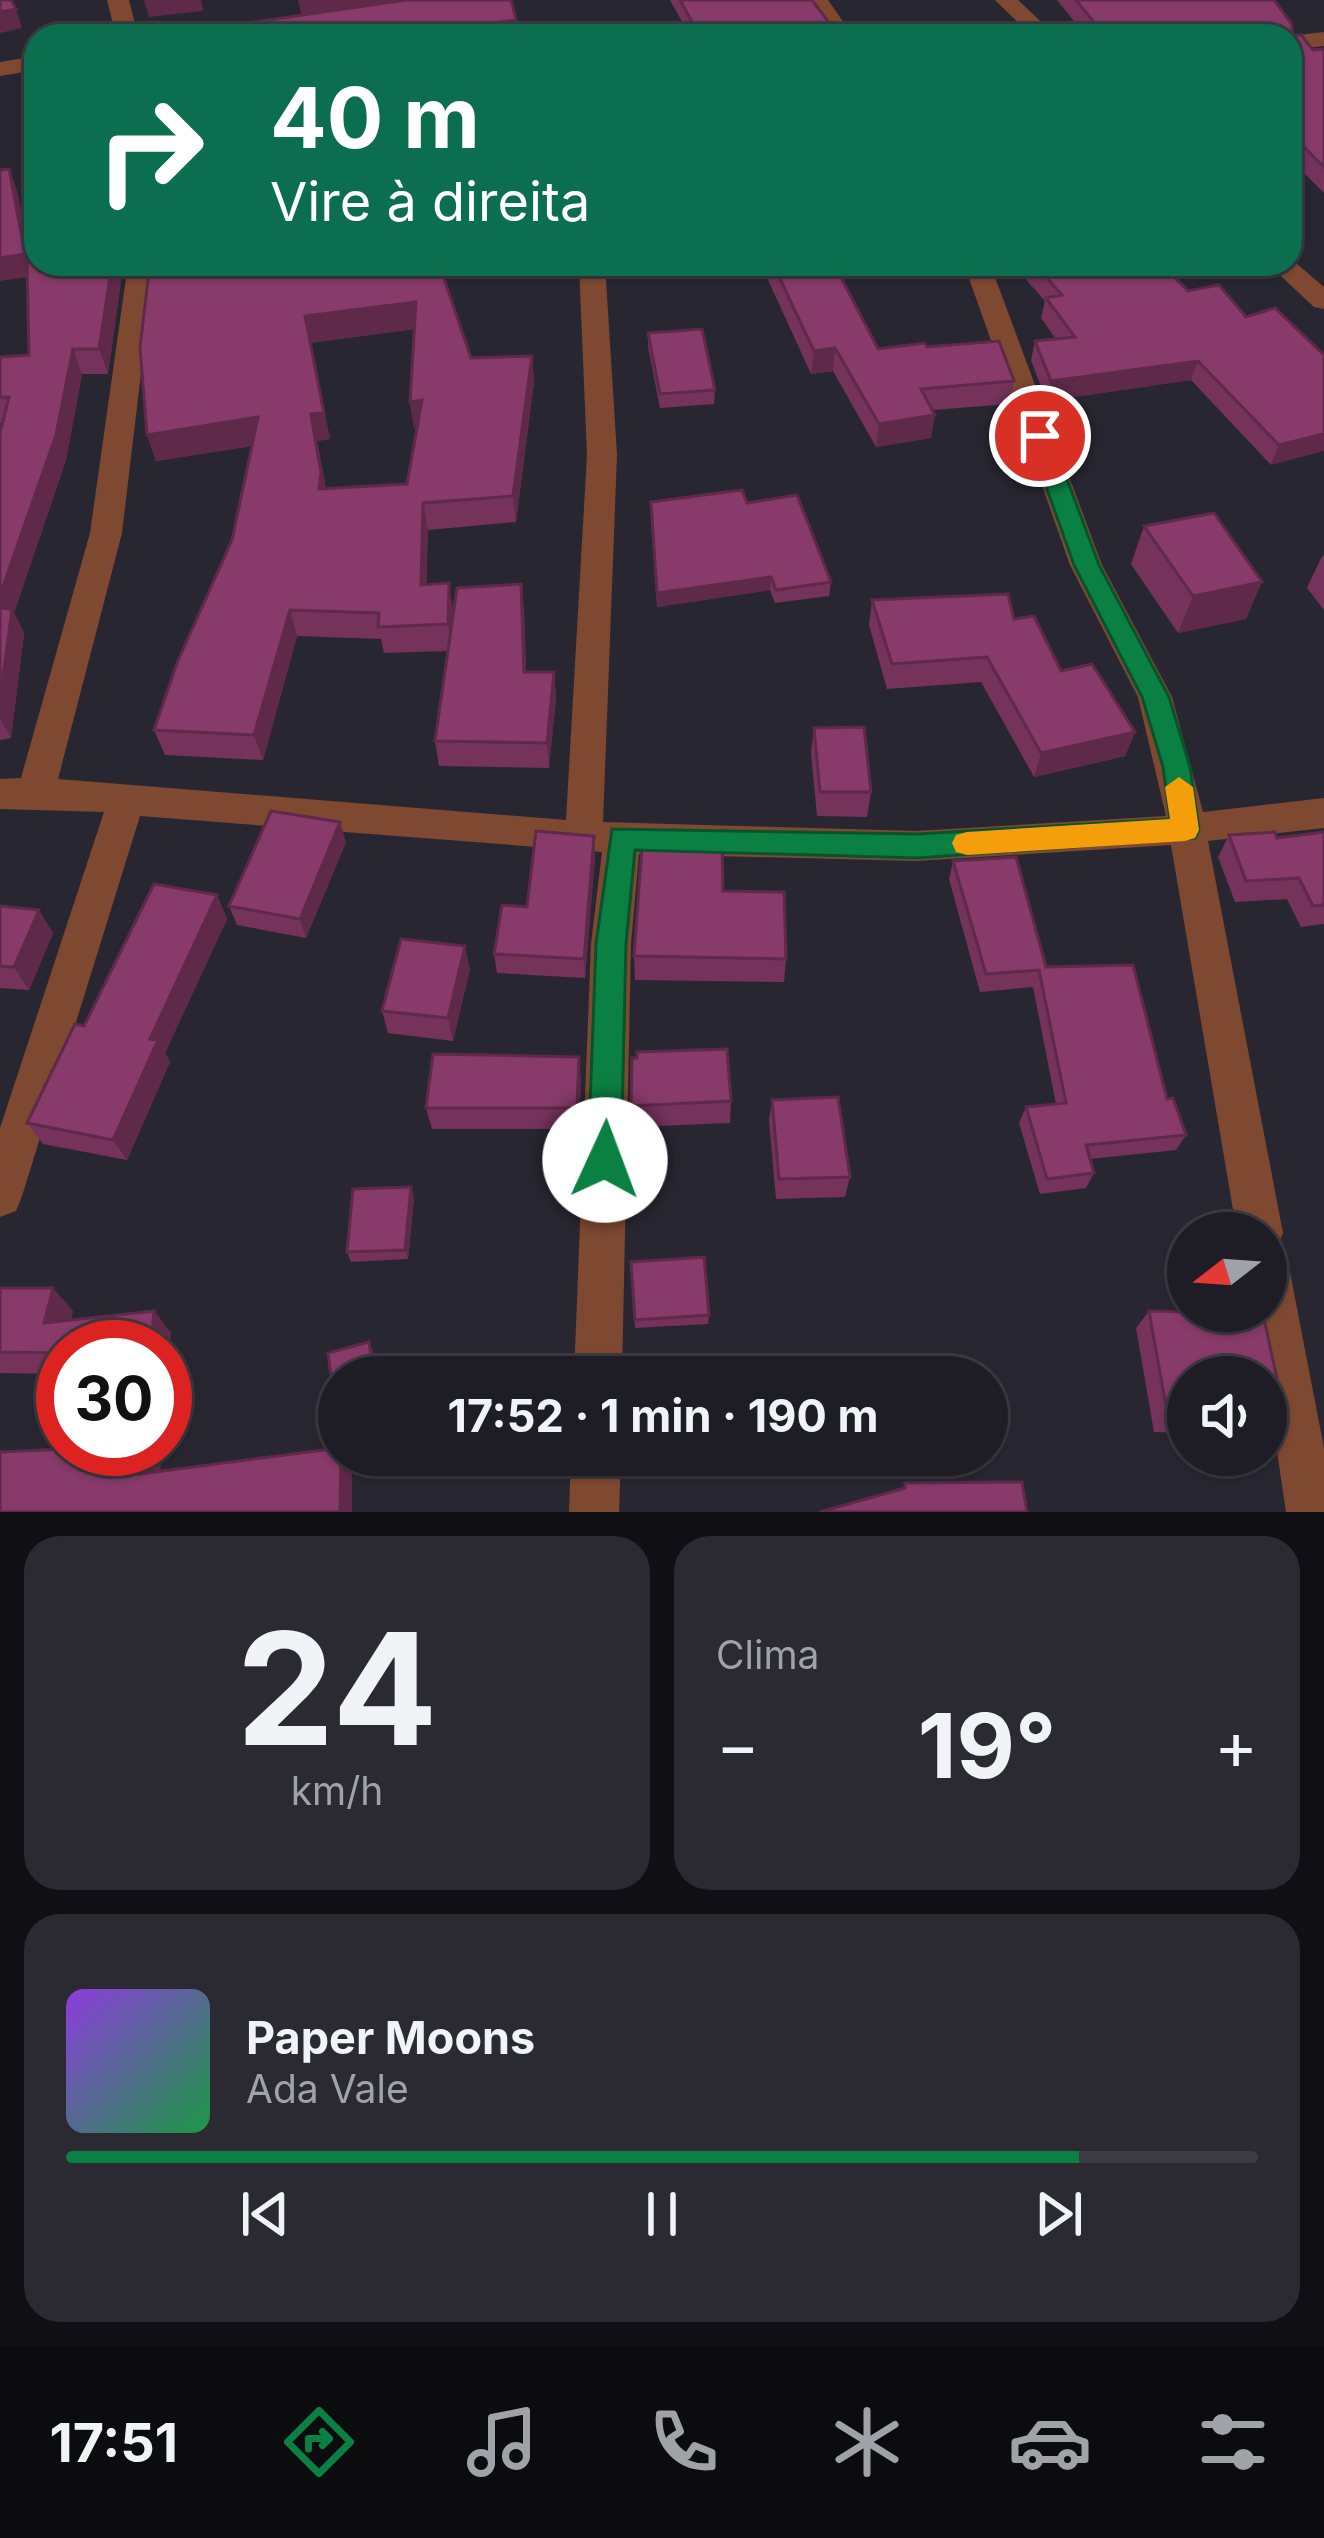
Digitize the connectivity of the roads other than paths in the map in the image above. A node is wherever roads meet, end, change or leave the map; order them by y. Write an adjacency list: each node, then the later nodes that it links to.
1 (1006, 0): 2 (street)
2 (1032, 24)
3 (140, 276): 8 (street)
4 (593, 276): 12 (street)
5 (981, 276): 11 (street)
6 (1295, 276): 7 (street)
7 (1324, 301)
8 (18, 793): 9 (street)
9 (127, 799): 12 (street); 13 (street)
10 (1324, 813): 11 (street)
11 (1185, 830): 12 (street); 14 (street)
12 (603, 837): 16 (street)
13 (0, 1196)
14 (1256, 1212)
15 (1286, 1332): 17 (street)
16 (599, 1356)
17 (1307, 1400): 20 (street)
18 (595, 1476): 19 (street)
19 (594, 1512)
20 (1311, 1512)

